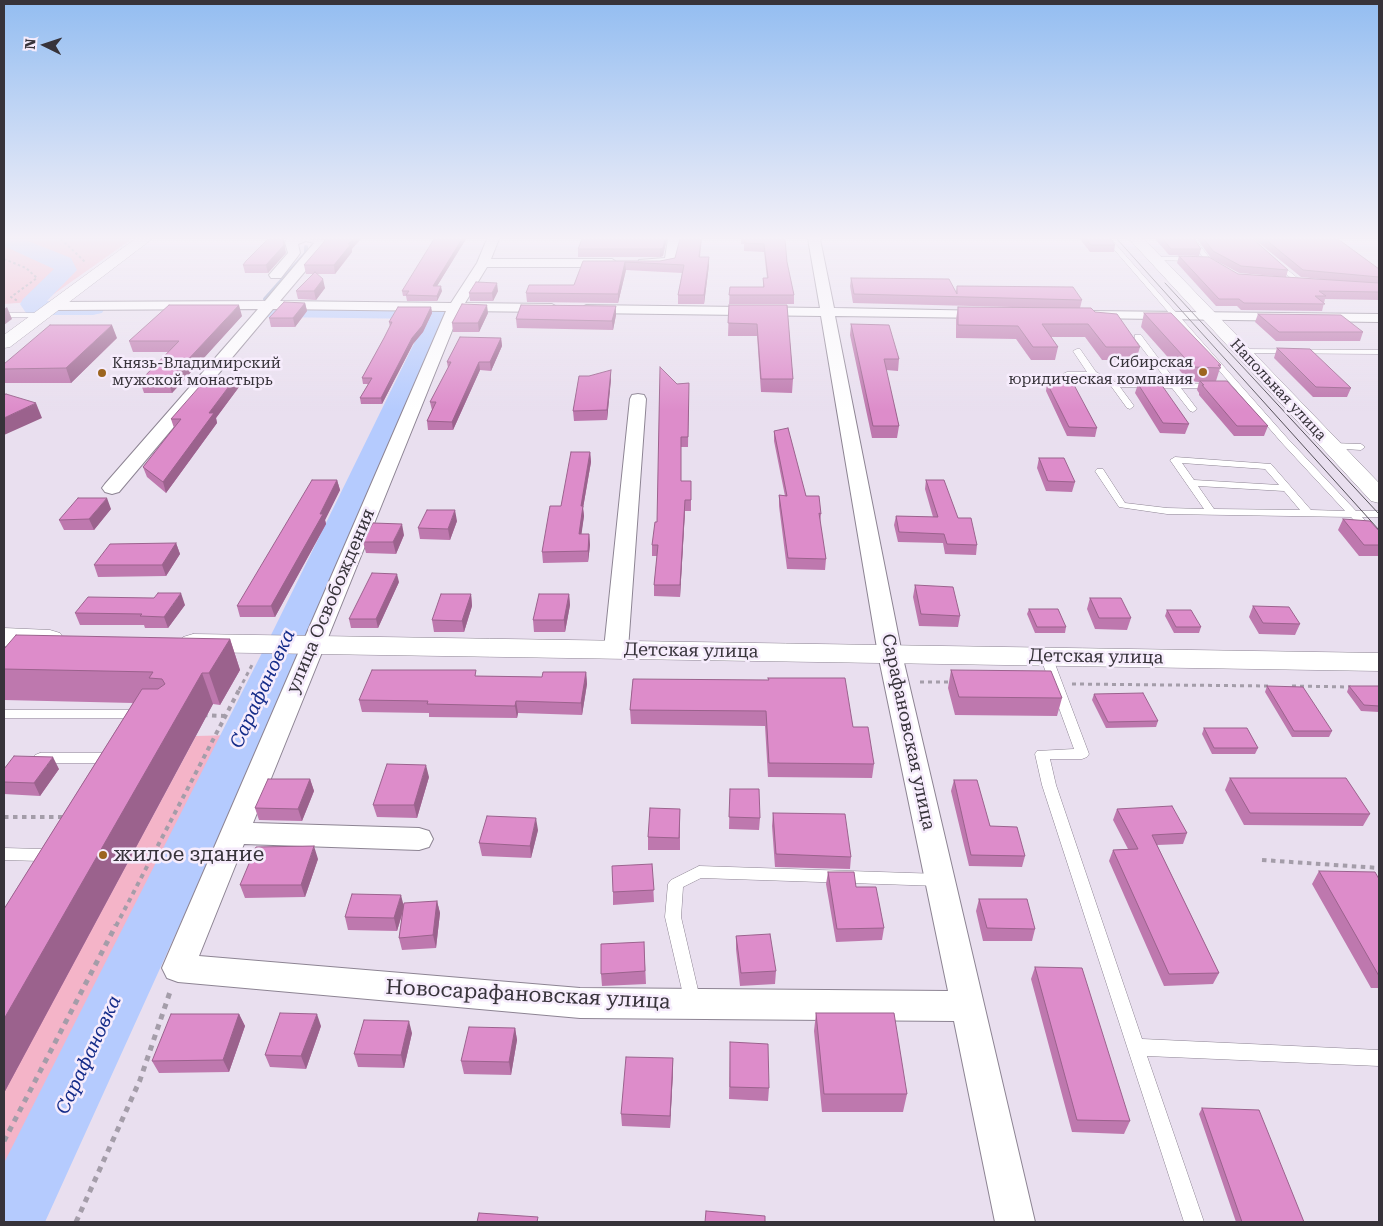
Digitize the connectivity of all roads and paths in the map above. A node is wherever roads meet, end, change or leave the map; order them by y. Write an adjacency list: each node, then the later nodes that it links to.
1 (12, 296): 15 (path)
2 (66, 296): 11 (street)
3 (235, 296): 11 (street)
4 (263, 296): 39 (street)
5 (297, 296): 10 (street)
6 (462, 296): 10 (street, улица Освобождения)
7 (825, 296): 12 (street, Сарафановская улица)
8 (1159, 296): 17 (lane)
9 (1190, 296): 18 (street, Напольная улица)
10 (455, 307): 12 (street); 51 (street, улица Освобождения)
11 (47, 310): 15 (lane); 21 (street)
12 (828, 311): 13 (street); 55 (street, Сарафановская улица)
13 (997, 314)
14 (4, 315): 15 (lane)
15 (19, 315)
16 (1077, 315): 17 (street)
17 (1177, 317): 18 (street); 31 (lane)
18 (1210, 317): 19 (street); 23 (street, Напольная улица)
19 (1379, 318)
20 (1138, 337): 30 (lane)
21 (4, 343)
22 (1077, 351): 28 (lane)
23 (1242, 351): 24 (lane); 35 (street, Напольная улица)
24 (1306, 351): 25 (lane); 26 (lane)
25 (1379, 352)
26 (1320, 364)
27 (1067, 374): 28 (lane)
28 (1093, 374): 29 (lane)
29 (1114, 384): 30 (lane); 33 (lane)
30 (1175, 385): 31 (lane); 34 (lane)
31 (1229, 386): 44 (lane)
32 (638, 399): 52 (street)
33 (1130, 406)
34 (1193, 409)
35 (1331, 446): 36 (lane); 41 (street, Напольная улица)
36 (1361, 447)
37 (1100, 471): 42 (lane)
38 (1191, 484): 40 (lane); 40 (lane); 42 (lane)
39 (112, 488)
40 (1286, 488): 43 (lane)
41 (1379, 496)
42 (1211, 512): 43 (lane)
43 (1308, 513): 44 (lane)
44 (1353, 513): 45 (lane); 46 (lane)
45 (1379, 514)
46 (1367, 528)
47 (79, 640): 48 (street)
48 (11, 642)
49 (166, 642): 50 (street, Детская улица)
50 (269, 645): 51 (street, Детская улица); 65 (path)
51 (312, 645): 52 (street, Детская улица); 73 (street, улица Освобождения)
52 (616, 649): 55 (street, Детская улица)
53 (1046, 656): 54 (street, Детская улица); 55 (street, Детская улица); 57 (lane)
54 (1379, 662)
55 (893, 668): 56 (path); 80 (street, Сарафановская улица)
56 (956, 682)
57 (1055, 684): 58 (path); 84 (lane)
58 (1280, 686)
59 (1290, 686): 60 (path)
60 (1359, 687)
61 (4, 714): 62 (lane)
62 (129, 714): 63 (lane); 66 (lane)
63 (154, 715)
64 (197, 715): 65 (path)
65 (224, 716): 86 (path)
66 (120, 729)
67 (111, 743): 69 (lane)
68 (30, 758): 69 (lane)
69 (102, 758): 70 (lane)
70 (92, 773)
71 (4, 817): 72 (path)
72 (64, 818): 76 (lane)
73 (234, 833): 74 (street); 81 (street, улица Освобождения)
74 (419, 839)
75 (4, 854): 76 (lane)
76 (41, 855): 79 (lane)
77 (1262, 860): 78 (path)
78 (1379, 868)
79 (30, 872)
80 (940, 880): 82 (lane); 83 (street, Сарафановская улица)
81 (178, 968): 82 (street, Новосарафановская улица); 87 (path)
82 (693, 1004): 83 (street, Новосарафановская улица)
83 (968, 1006): 88 (street, Сарафановская улица)
84 (1136, 1047): 85 (lane); 89 (lane)
85 (1379, 1058)
86 (4, 1141)
87 (76, 1222)
88 (1014, 1222)
89 (1194, 1222)

